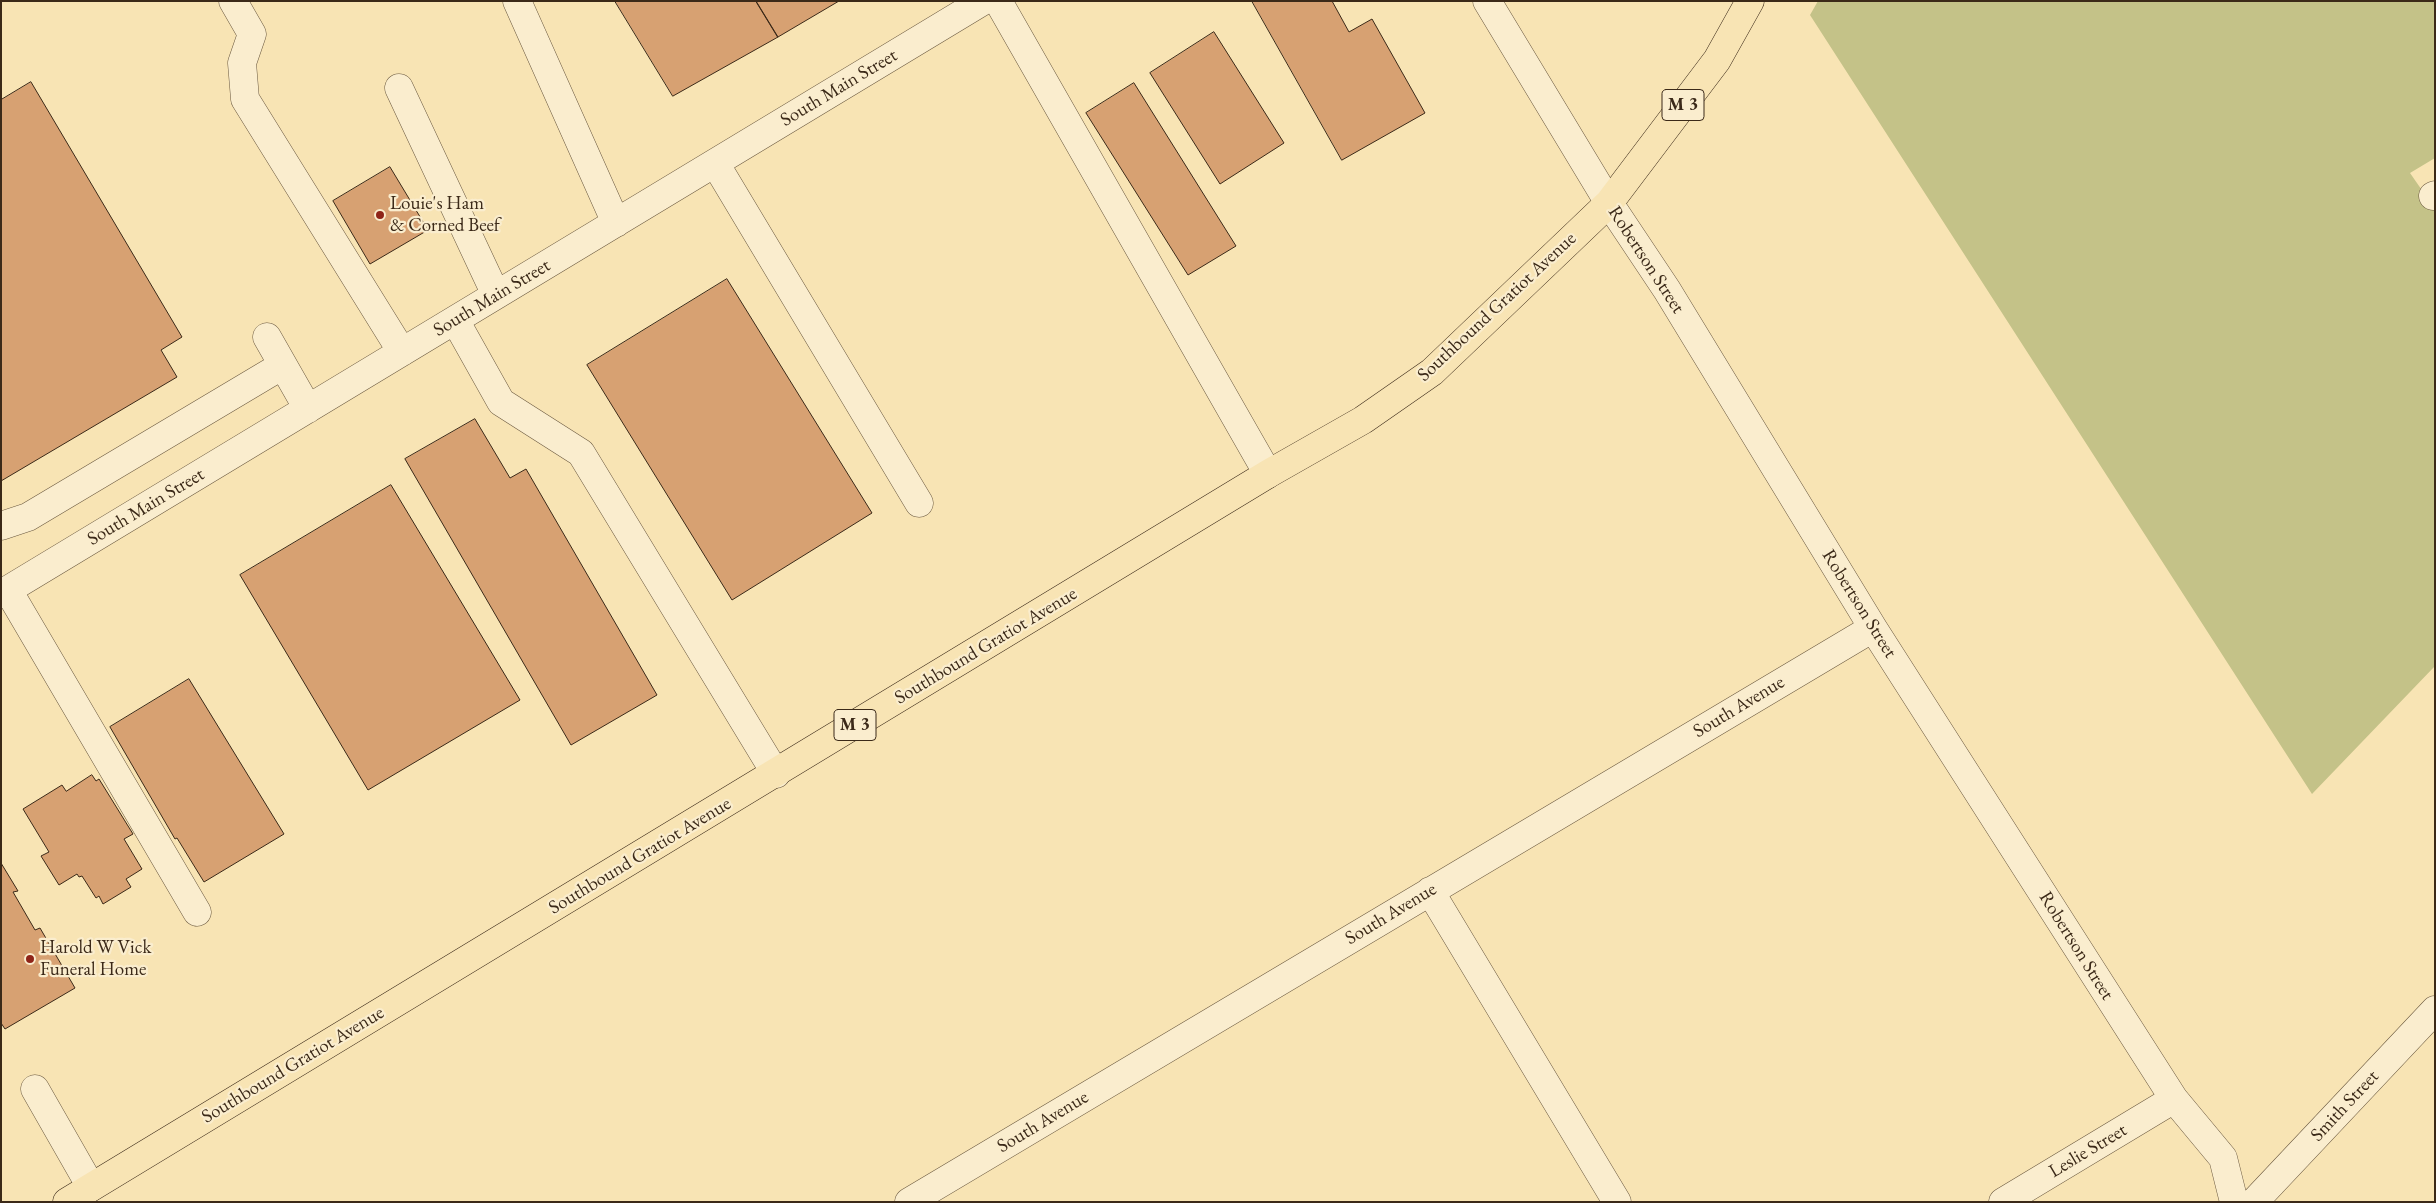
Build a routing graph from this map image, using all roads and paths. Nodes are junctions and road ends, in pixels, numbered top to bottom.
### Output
1 (233, 1) edge
2 (517, 1) edge
3 (984, 1) edge
4 (998, 1) edge
5 (1488, 1) edge
6 (1750, 1) edge
7 (399, 88) dead end
8 (715, 163) junction
9 (1609, 203) junction
10 (616, 223) junction
11 (496, 295) junction
12 (455, 320) junction
13 (267, 337) dead end
14 (402, 352) junction
15 (283, 365) junction
16 (308, 409) junction
17 (1268, 474) junction
18 (919, 503) dead end
19 (1, 526) edge
20 (5, 592) edge
21 (1873, 628) junction
22 (776, 774) junction
23 (1430, 891) junction
24 (197, 912) dead end
25 (2435, 1010) edge
26 (35, 1089) dead end
27 (2174, 1099) junction
28 (91, 1187) junction
29 (67, 1202) edge
30 (909, 1202) edge
31 (1617, 1202) edge
32 (2003, 1202) edge
33 (2234, 1202) edge
34 (2254, 1202) edge

1 - 14 street
2 - 10 street
3 - 8 street, South Main Street
4 - 17 street
5 - 9 street, Robertson Street
6 - 9 main road, Southbound Gratiot Avenue / M 3
7 - 11 street
8 - 10 street, South Main Street
8 - 18 street
9 - 17 main road, Southbound Gratiot Avenue / M 3
9 - 21 street, Robertson Street
10 - 11 street, South Main Street
11 - 12 street, South Main Street
12 - 14 street, South Main Street
12 - 22 street
13 - 15 street
14 - 16 street, South Main Street
15 - 16 street
15 - 19 street
16 - 20 street, South Main Street
17 - 22 main road, Southbound Gratiot Avenue / M 3
20 - 24 street
21 - 23 street, South Avenue
21 - 27 street, Robertson Street
22 - 28 main road, Southbound Gratiot Avenue / M 3
23 - 30 street, South Avenue
23 - 31 street
25 - 34 street, Smith Street
26 - 28 street
27 - 32 street, Leslie Street
27 - 33 street, Robertson Street
28 - 29 main road, Southbound Gratiot Avenue / M 3

